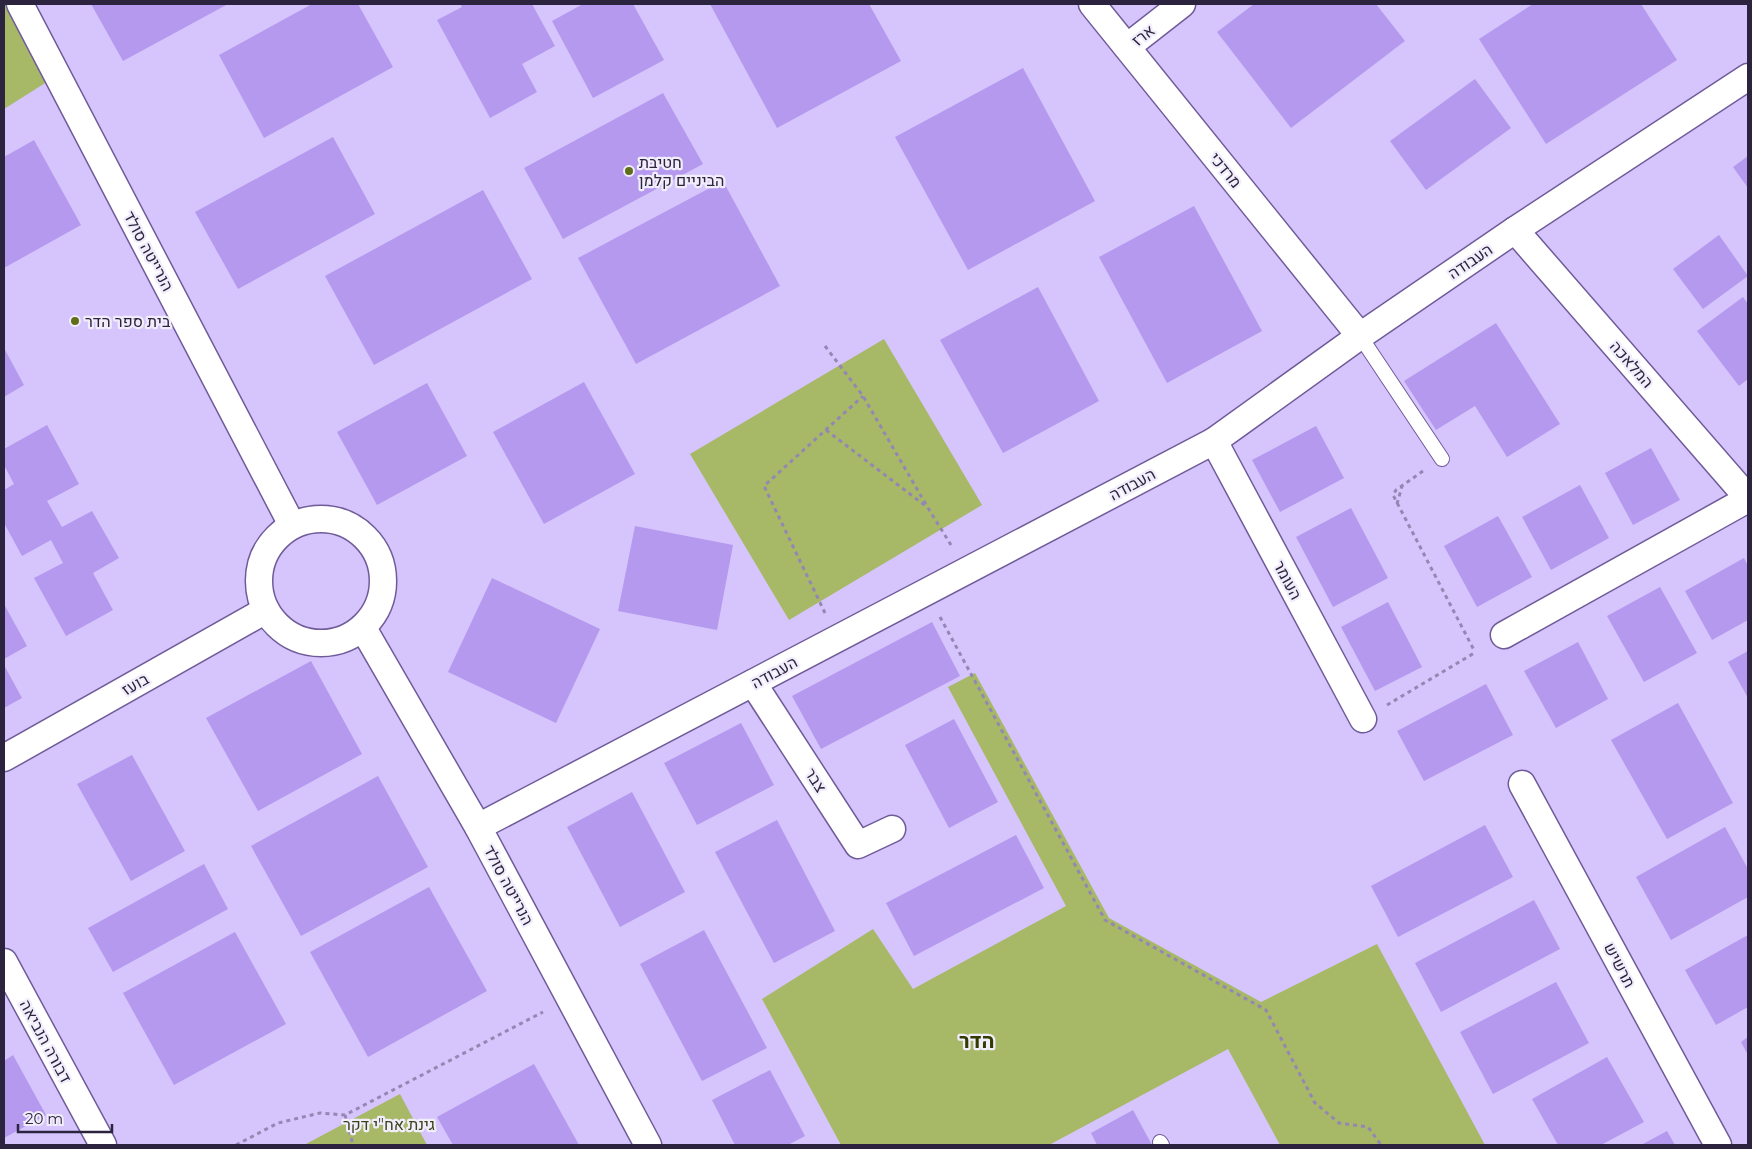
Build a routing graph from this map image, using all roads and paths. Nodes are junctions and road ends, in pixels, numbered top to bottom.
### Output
1 (20, 4) edge
2 (1092, 4) edge
3 (1182, 4) edge
4 (1126, 47) junction
5 (1748, 77) edge
6 (1515, 230) junction
7 (1360, 336) junction
8 (825, 346) dead end
9 (863, 396) junction
10 (826, 430) junction
11 (1214, 441) junction
12 (1442, 458) joint
13 (1402, 485) junction
14 (1748, 498) edge
15 (1397, 505) junction
16 (928, 508) junction
17 (292, 525) junction
18 (968, 571) junction
19 (927, 592) junction
20 (266, 610) junction
21 (363, 628) junction
22 (1504, 635) joint
23 (837, 639) junction
24 (1476, 652) junction
25 (753, 683) junction
26 (1363, 719) joint
27 (4, 758) edge
28 (1522, 784) dead end
29 (478, 827) junction
30 (892, 829) dead end
31 (4, 962) edge
32 (569, 998) junction
33 (345, 1116) junction
34 (103, 1145) edge
35 (236, 1145) edge
36 (353, 1145) edge
37 (648, 1145) edge
38 (1381, 1145) edge
39 (1718, 1145) edge

1 - 17 street, הנרייטה סולד
2 - 4 street, מרדכי
3 - 4 street, ארז
4 - 7 street, מרדכי
5 - 6 street, העבודה
6 - 7 street, העבודה
6 - 14 street, המלאכה
7 - 11 street, העבודה
7 - 12 lane
8 - 9 path
9 - 10 path
9 - 16 path
10 - 16 path
10 - 23 path
11 - 18 street, העבודה
11 - 26 street, העומר
12 - 13 path
13 - 15 path
13 - 15 path
14 - 22 street
15 - 24 path
16 - 18 path
17 - 20 street
17 - 21 street
18 - 19 street, העבודה
19 - 23 street, העבודה
19 - 38 path
20 - 21 street
20 - 27 street, בועז
21 - 29 street, הנרייטה סולד
22 - 24 path
23 - 25 street, העבודה
24 - 26 path
25 - 29 street, העבודה
25 - 30 street, צבר
28 - 39 street, תרשיש
29 - 32 street, הנרייטה סולד
31 - 34 street, דבורה הנביאה
32 - 33 path
32 - 37 street, הנרייטה סולד
33 - 35 path
33 - 36 path

